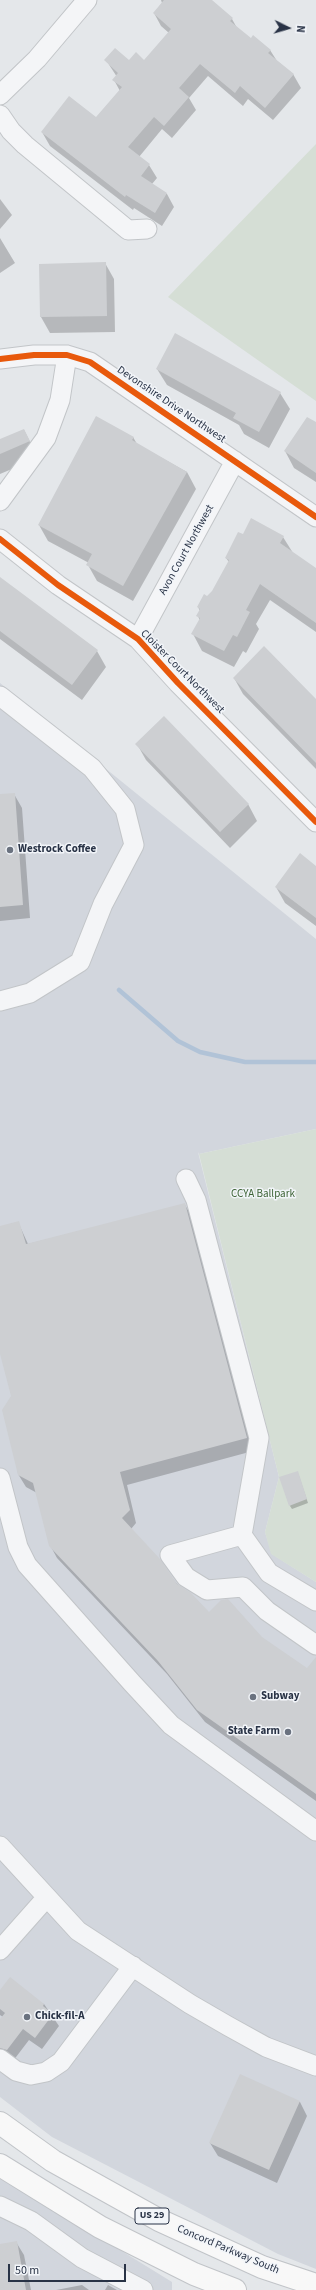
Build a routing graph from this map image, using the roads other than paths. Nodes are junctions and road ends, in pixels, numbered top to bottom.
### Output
1 (87, 0) edge
2 (0, 95) edge
3 (0, 115) edge
4 (147, 229) dead end
5 (67, 355) junction
6 (0, 359) edge
7 (235, 461) junction
8 (0, 501) edge
9 (316, 517) edge
10 (0, 539) edge
11 (138, 639) junction
12 (5, 706) edge
13 (316, 822) edge
14 (0, 1001) edge
15 (186, 1179) dead end
16 (0, 1478) edge
17 (242, 1535) junction
18 (316, 1602) edge
19 (316, 1645) edge
20 (316, 1831) edge
21 (0, 1846) edge
22 (47, 1898) junction
23 (0, 1950) edge
24 (133, 1966) junction
25 (0, 2059) edge
26 (316, 2066) edge
27 (0, 2123) edge
28 (0, 2165) edge
29 (0, 2206) edge
30 (316, 2285) edge
31 (143, 2290) edge
32 (235, 2290) edge

1 - 2 street
3 - 4 street
5 - 6 street, Devonshire Drive Northwest
5 - 7 street, Devonshire Drive Northwest
5 - 8 street
7 - 9 street, Devonshire Drive Northwest
7 - 11 street, Avon Court Northwest
10 - 11 street, Cloister Court Northwest
11 - 13 street, Cloister Court Northwest
12 - 14 street
15 - 17 street
16 - 20 street
17 - 18 street
17 - 19 street
21 - 22 street
22 - 23 street
22 - 24 street
24 - 25 street
24 - 26 street
27 - 30 main road, Concord Parkway South / US 29
28 - 32 main road
29 - 31 street

